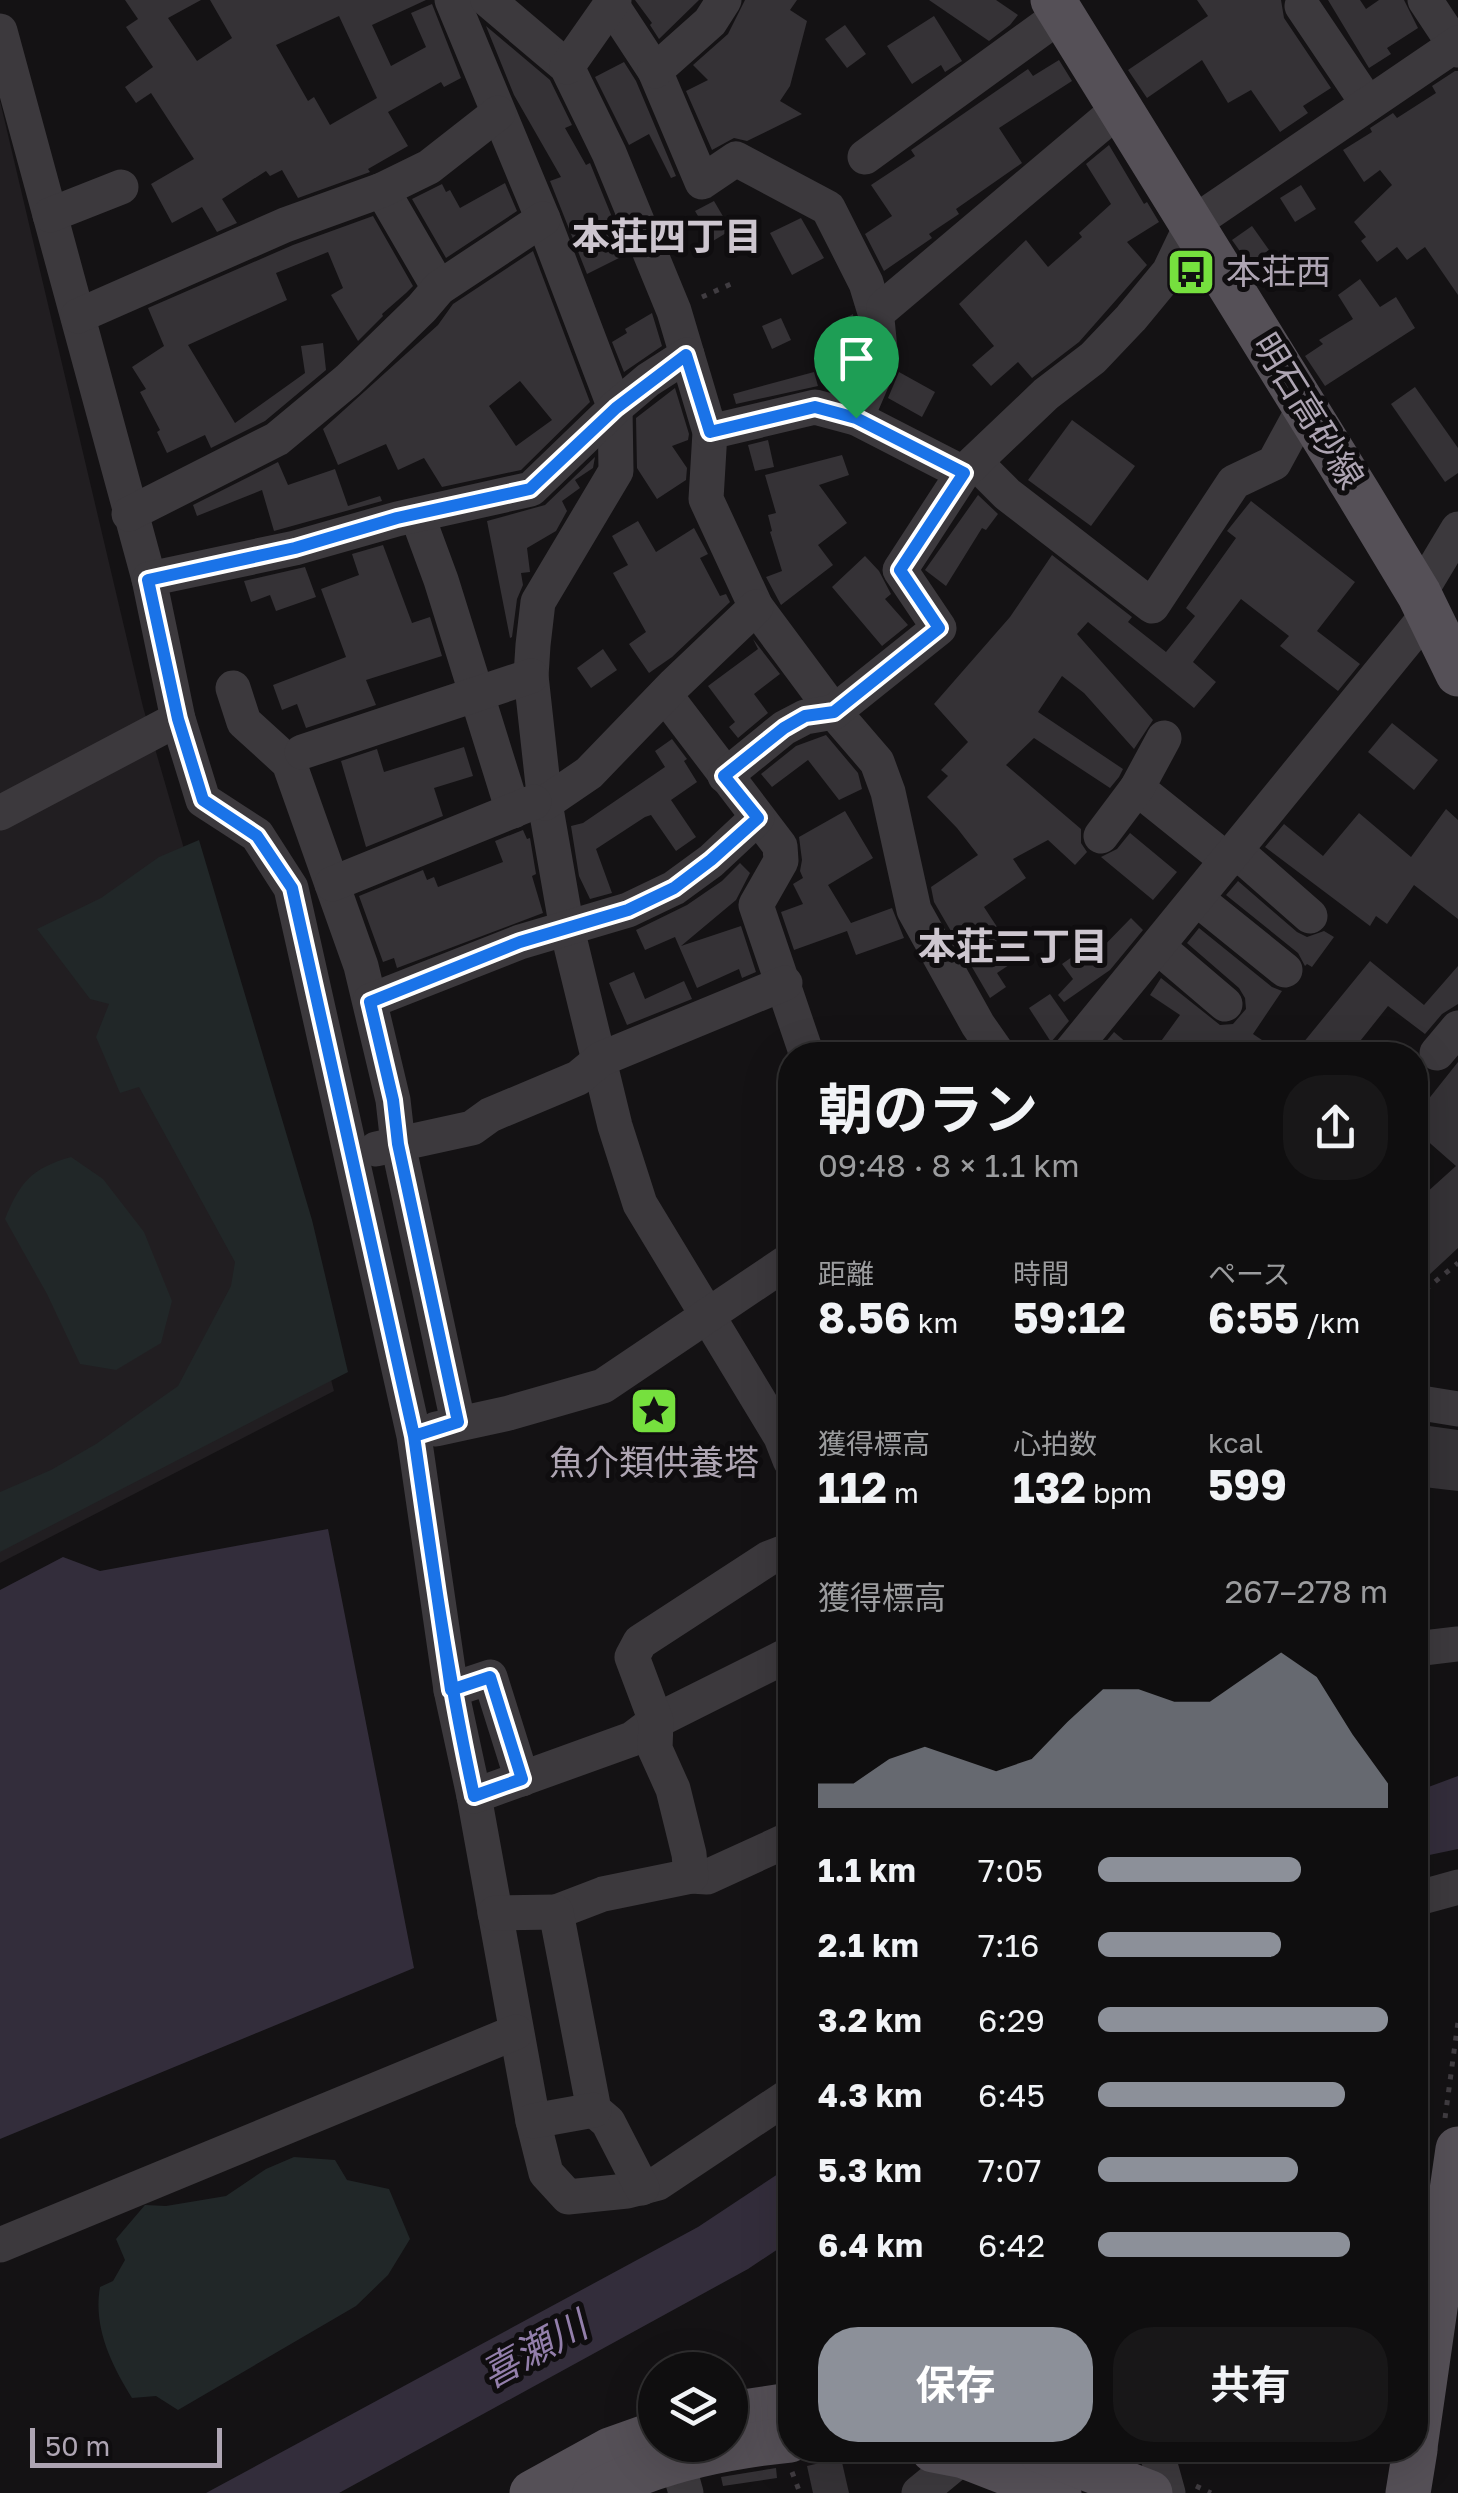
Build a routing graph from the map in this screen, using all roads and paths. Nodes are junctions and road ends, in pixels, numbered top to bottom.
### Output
1 (452, 0) edge
2 (488, 0) edge
3 (724, 0) edge
4 (1425, 0) edge
5 (612, 2) edge
6 (1302, 6) dead end
7 (1057, 7) edge
8 (0, 31) edge
9 (1457, 46) edge
10 (567, 67) junction
11 (654, 71) junction
12 (1368, 104) junction
13 (1120, 108) junction
14 (498, 113) junction
15 (865, 158) dead end
16 (121, 187) dead end
17 (382, 190) junction
18 (50, 215) junction
19 (542, 219) junction
20 (1192, 224) junction
21 (439, 288) junction
22 (884, 307) dead end
23 (78, 316) junction
24 (686, 355) junction
25 (1305, 406) junction
26 (616, 408) junction
27 (856, 418) junction
28 (710, 432) junction
29 (969, 468) junction
30 (129, 514) junction
31 (417, 515) junction
32 (1458, 529) edge
33 (148, 580) junction
34 (1423, 604) junction
35 (756, 606) junction
36 (1458, 674) edge
37 (531, 676) junction
38 (233, 688) dead end
39 (478, 694) junction
40 (665, 695) junction
41 (834, 712) junction
42 (178, 719) junction
43 (1164, 738) dead end
44 (302, 752) dead end
45 (724, 776) junction
46 (1137, 788) junction
47 (534, 804) junction
48 (0, 813) edge
49 (758, 818) junction
50 (1101, 836) dead end
51 (1232, 856) junction
52 (332, 884) junction
53 (1196, 899) junction
54 (1310, 916) dead end
55 (566, 928) junction
56 (1158, 947) junction
57 (1285, 970) dead end
58 (784, 983) junction
59 (370, 1002) junction
60 (1225, 1004) dead end
61 (803, 1042) edge
62 (990, 1042) edge
63 (1079, 1042) edge
64 (601, 1059) junction
65 (398, 1144) junction
66 (351, 1156) junction
67 (1458, 1263) edge
68 (778, 1268) edge
69 (1428, 1287) edge
70 (708, 1316) junction
71 (1428, 1404) edge
72 (1458, 1409) edge
73 (458, 1422) junction
74 (778, 1429) edge
75 (414, 1436) junction
76 (778, 1555) edge
77 (1458, 1644) edge
78 (1428, 1647) edge
79 (778, 1660) edge
80 (451, 1690) junction
81 (656, 1722) junction
82 (522, 1779) junction
83 (474, 1796) junction
84 (778, 1845) edge
85 (691, 1876) junction
86 (1458, 1887) edge
87 (1428, 1895) edge
88 (556, 1912) junction
89 (494, 1913) junction
90 (516, 2032) junction
91 (778, 2102) edge
92 (594, 2110) junction
93 (533, 2121) junction
94 (1458, 2149) edge
95 (642, 2188) junction
96 (0, 2245) edge
97 (1449, 2278) edge
98 (1428, 2383) edge
99 (778, 2394) edge
100 (748, 2406) edge
101 (748, 2454) edge
102 (778, 2454) edge
103 (673, 2462) edge
104 (792, 2462) edge
105 (941, 2462) edge
106 (973, 2462) edge
107 (1070, 2462) edge
108 (1159, 2462) edge
109 (1413, 2462) edge
110 (615, 2478) edge
111 (532, 2493) edge
112 (800, 2493) edge
113 (919, 2493) edge
114 (1059, 2493) edge
115 (1150, 2493) edge
116 (1168, 2493) edge
117 (1408, 2493) edge

1 - 14 street
2 - 10 street
3 - 11 street
4 - 9 street
5 - 10 street
5 - 11 street
6 - 12 street
7 - 13 main road, 明石高砂線
7 - 15 street
8 - 18 street
9 - 12 street
10 - 24 street
11 - 27 street
12 - 20 street
13 - 20 main road, 明石高砂線
13 - 22 street
14 - 17 street
14 - 19 street
16 - 18 street
17 - 21 street
17 - 23 street
18 - 23 street
19 - 21 street
19 - 26 street
20 - 25 main road, 明石高砂線
20 - 29 street
21 - 30 street
23 - 30 street
24 - 26 street
24 - 28 street
25 - 29 street
25 - 34 main road, 明石高砂線
26 - 31 street
26 - 37 street
27 - 28 street
27 - 29 street
28 - 35 street
29 - 41 street
30 - 33 street
31 - 33 street
31 - 39 street
32 - 34 street
33 - 42 street
34 - 36 main road, 明石高砂線
34 - 51 street
35 - 40 street
35 - 41 street
37 - 39 street
37 - 47 street
38 - 52 street
39 - 44 street
39 - 47 street
40 - 45 street
40 - 47 street
41 - 45 street
41 - 62 street
42 - 48 street
42 - 66 street
43 - 46 street
45 - 49 street
46 - 50 street
46 - 51 street
47 - 52 street
47 - 55 street
49 - 55 street
49 - 58 street
51 - 53 street
51 - 54 street
52 - 59 street
53 - 56 street
53 - 57 street
55 - 59 street
55 - 64 street
56 - 60 street
56 - 63 street
58 - 61 street
58 - 64 street
59 - 65 street
64 - 65 street
64 - 70 street
65 - 66 street
65 - 73 street
66 - 75 street
67 - 69 path
68 - 70 street
70 - 73 street
70 - 74 street
71 - 72 street
73 - 75 street
75 - 80 street
76 - 81 street
77 - 78 street
79 - 81 street
80 - 82 street
80 - 83 street
81 - 82 street
81 - 85 street
82 - 83 street
83 - 89 street
84 - 85 street
85 - 88 street
86 - 87 street
88 - 89 street
88 - 92 street
89 - 90 street
90 - 93 street
90 - 96 street
91 - 95 street
92 - 93 street
92 - 95 street
93 - 95 street
94 - 97 main road
97 - 98 main road
99 - 100 main road
101 - 102 main road
103 - 110 main road
104 - 112 path
105 - 113 street
106 - 114 main road
107 - 115 main road
108 - 116 street
109 - 117 main road
110 - 111 main road

